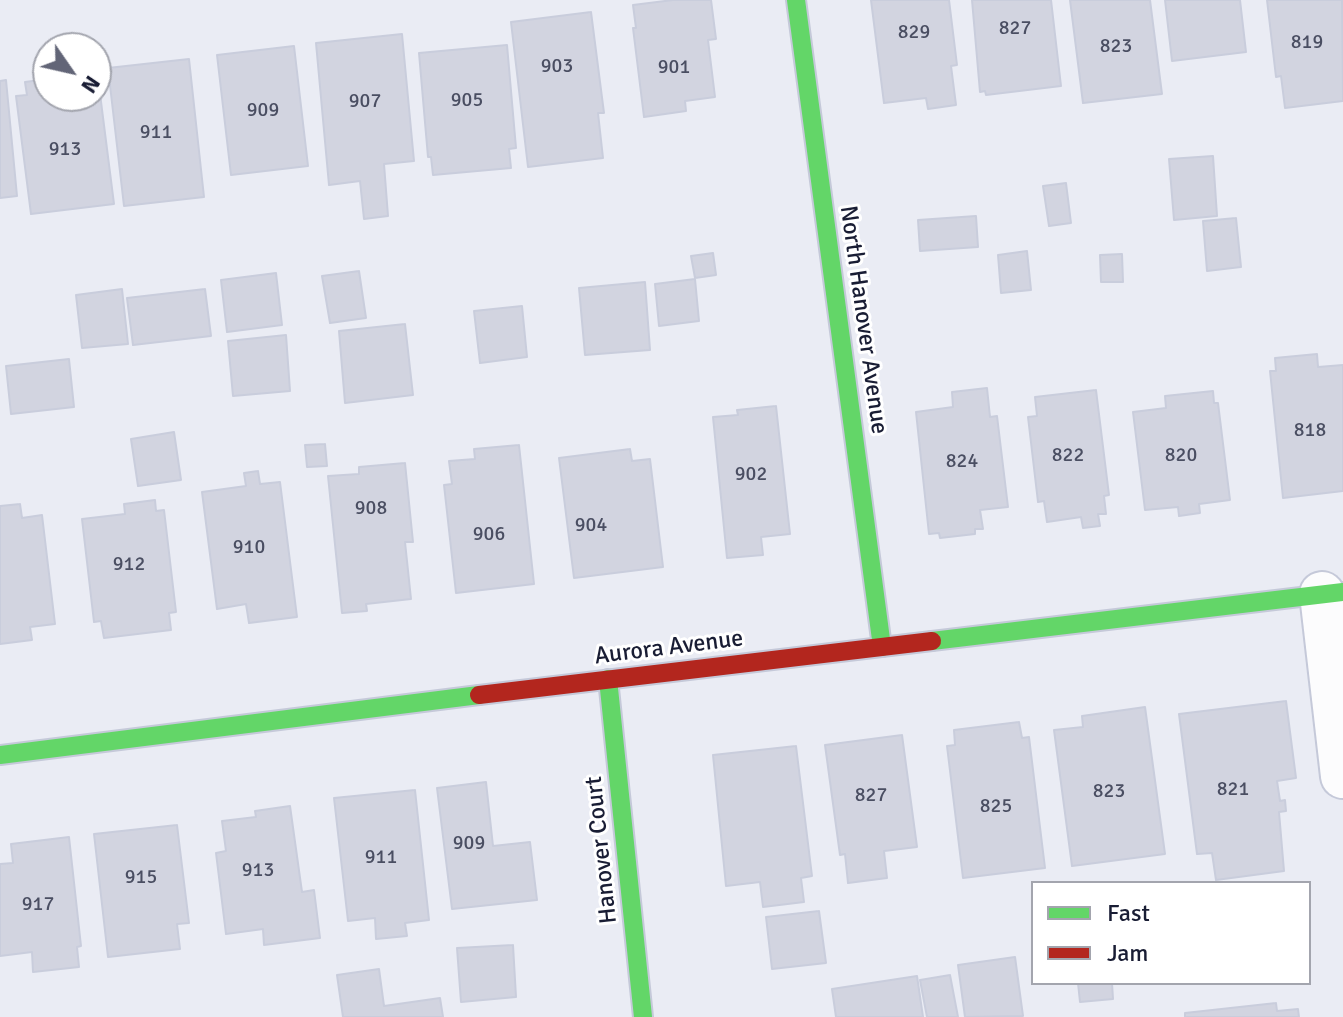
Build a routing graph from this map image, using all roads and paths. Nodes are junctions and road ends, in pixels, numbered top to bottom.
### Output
1 (796, 0) edge
2 (1332, 593) edge
3 (882, 647) junction
4 (608, 679) junction
5 (0, 755) edge
6 (1343, 776) edge
7 (643, 1017) edge

1 - 3 street, North Hanover Avenue
2 - 3 street, Aurora Avenue
2 - 6 street
3 - 4 street, Aurora Avenue
4 - 5 street, Aurora Avenue
4 - 7 street, Hanover Court

